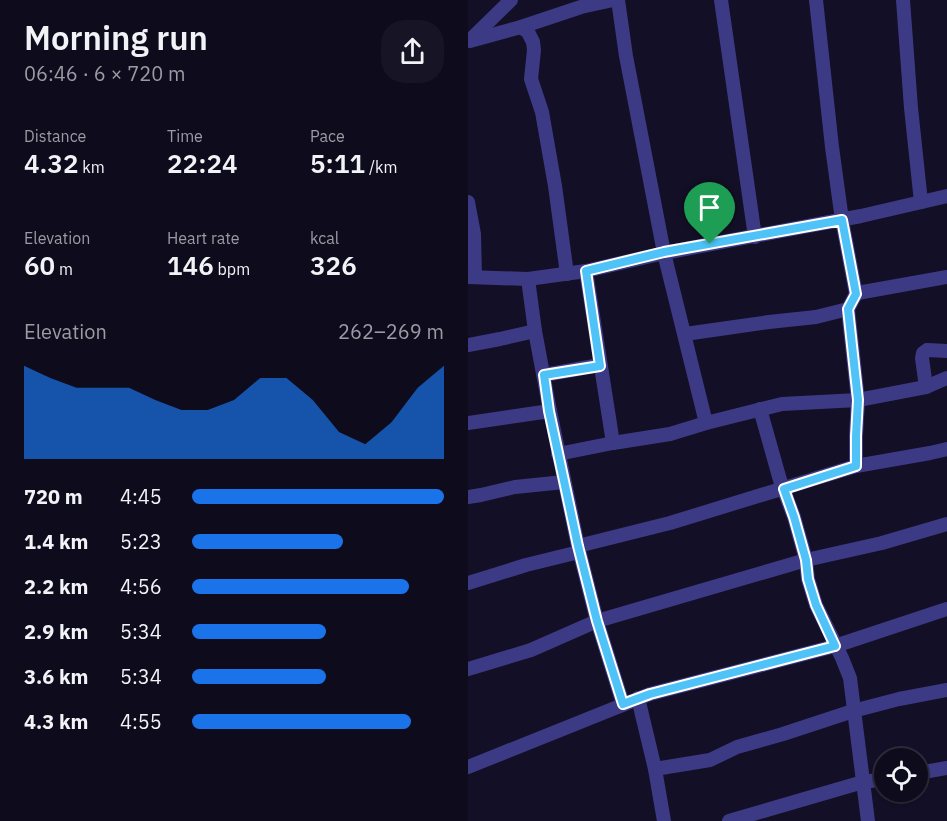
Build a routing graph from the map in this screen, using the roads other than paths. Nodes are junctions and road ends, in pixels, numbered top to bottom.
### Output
1 (511, 0) edge
2 (613, 0) edge
3 (618, 0) edge
4 (721, 0) edge
5 (816, 0) edge
6 (903, 0) edge
7 (521, 27) junction
8 (469, 41) edge
9 (947, 196) edge
10 (468, 202) edge
11 (921, 202) junction
12 (842, 220) junction
13 (755, 237) junction
14 (664, 252) junction
15 (586, 271) junction
16 (567, 274) junction
17 (471, 277) edge
18 (947, 277) edge
19 (528, 279) junction
20 (856, 294) junction
21 (848, 309) junction
22 (535, 331) junction
23 (685, 334) junction
24 (468, 345) edge
25 (947, 351) edge
26 (600, 366) junction
27 (544, 375) junction
28 (947, 378) edge
29 (926, 387) junction
30 (858, 400) junction
31 (760, 409) junction
32 (549, 411) junction
33 (468, 423) edge
34 (706, 423) junction
35 (613, 443) junction
36 (947, 449) edge
37 (558, 454) junction
38 (856, 466) junction
39 (564, 482) junction
40 (784, 489) junction
41 (468, 497) edge
42 (947, 524) edge
43 (579, 549) junction
44 (806, 560) junction
45 (468, 583) edge
46 (947, 609) edge
47 (597, 621) junction
48 (835, 646) junction
49 (468, 669) edge
50 (947, 690) edge
51 (638, 698) junction
52 (623, 704) junction
53 (853, 711) junction
54 (468, 767) edge
55 (947, 768) edge
56 (655, 769) junction
57 (928, 771) edge
58 (874, 780) edge
59 (863, 782) junction
60 (664, 821) edge
61 (729, 821) edge
62 (868, 821) edge

1 - 8 street
2 - 7 street
3 - 14 street
4 - 13 street
5 - 12 street
6 - 11 street
7 - 8 street
7 - 16 street
9 - 11 street
10 - 17 street
11 - 12 street
12 - 13 street
12 - 20 street
13 - 14 street
14 - 15 street
14 - 23 street
15 - 16 street
15 - 26 street
16 - 19 street
17 - 19 street
18 - 20 street
19 - 22 street
20 - 21 street
21 - 23 street
21 - 30 street
22 - 24 street
22 - 27 street
23 - 34 street
25 - 29 street
26 - 27 street
26 - 35 street
27 - 32 street
28 - 29 street
29 - 30 street
30 - 31 street
30 - 38 street
31 - 34 street
31 - 40 street
32 - 33 street
32 - 37 street
34 - 35 street
35 - 37 street
36 - 38 street
37 - 39 street
38 - 40 street
39 - 41 street
39 - 43 street
40 - 43 street
40 - 44 street
42 - 44 street
43 - 45 street
43 - 47 street
44 - 47 street
44 - 48 street
46 - 48 street
47 - 49 street
47 - 52 street
48 - 51 street
48 - 53 street
50 - 53 street
51 - 52 street
51 - 56 street
52 - 54 street
53 - 56 street
53 - 59 street
55 - 57 street
56 - 60 street
58 - 59 street
59 - 61 street
59 - 62 street

